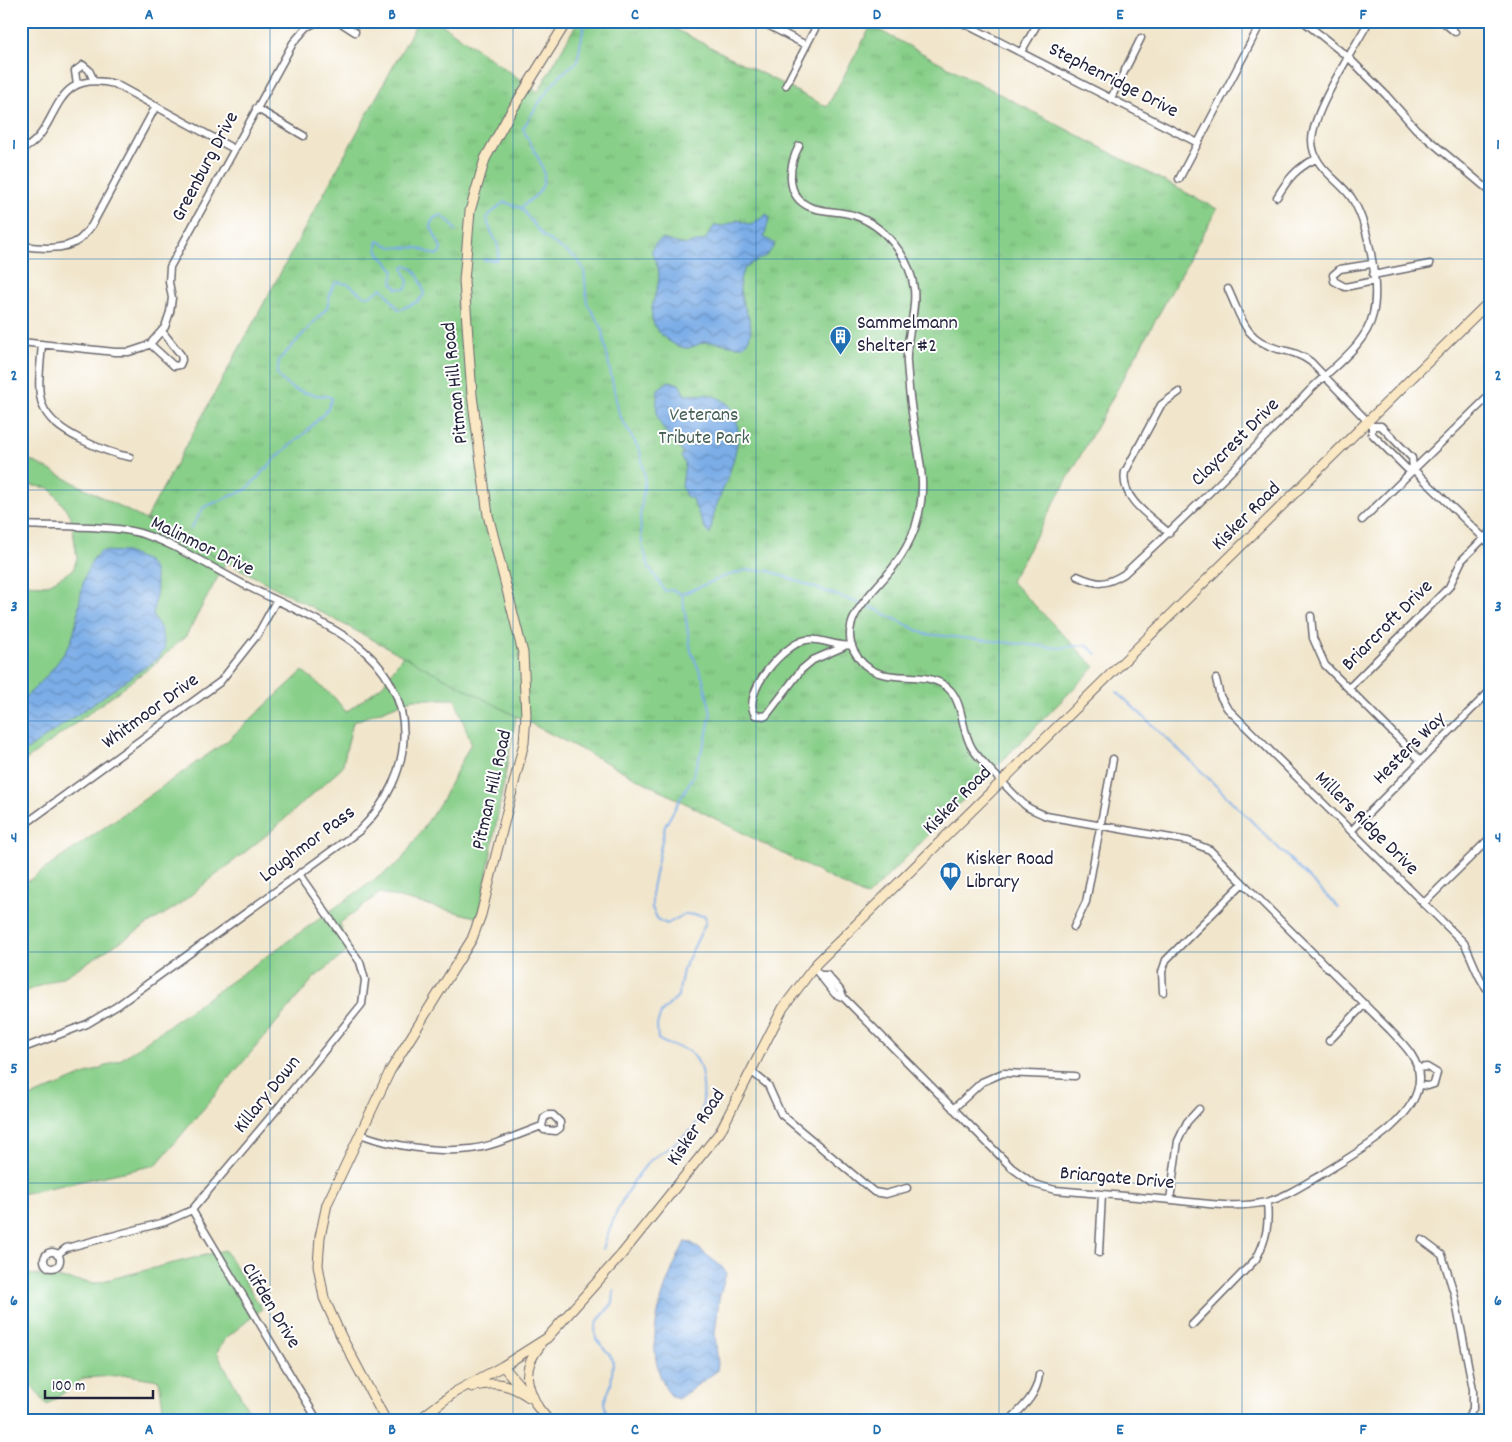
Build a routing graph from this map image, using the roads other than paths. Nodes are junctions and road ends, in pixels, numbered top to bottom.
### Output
1 (319, 21) edge
2 (338, 21) edge
3 (567, 21) edge
4 (760, 21) edge
5 (819, 21) edge
6 (960, 21) edge
7 (1039, 21) edge
8 (1262, 21) edge
9 (1303, 21) edge
10 (1369, 21) edge
11 (1442, 21) edge
12 (306, 24) edge
13 (355, 32) dead end
14 (1455, 32) dead end
15 (1142, 38) dead end
16 (806, 45) junction
17 (1021, 52) junction
18 (1349, 58) junction
19 (94, 81) junction
20 (77, 85) junction
21 (786, 85) dead end
22 (1111, 98) junction
23 (156, 106) junction
24 (256, 108) junction
25 (304, 136) dead end
26 (1198, 143) junction
27 (799, 146) dead end
28 (234, 149) junction
29 (21, 150) edge
30 (1316, 159) junction
31 (1179, 179) dead end
32 (1491, 192) edge
33 (1277, 197) dead end
34 (21, 246) edge
35 (1371, 264) junction
36 (1430, 264) dead end
37 (1373, 278) junction
38 (1228, 289) dead end
39 (1491, 300) edge
40 (162, 331) junction
41 (21, 342) edge
42 (42, 344) junction
43 (150, 344) junction
44 (1324, 376) junction
45 (1179, 392) dead end
46 (1491, 394) edge
47 (1370, 424) junction
48 (130, 457) dead end
49 (1413, 469) junction
50 (1362, 520) dead end
51 (21, 525) edge
52 (1491, 531) edge
53 (1169, 532) junction
54 (1484, 538) junction
55 (1491, 546) edge
56 (1077, 576) dead end
57 (276, 601) junction
58 (1311, 616) dead end
59 (852, 645) junction
60 (843, 647) junction
61 (1216, 680) dead end
62 (1348, 688) junction
63 (1491, 690) edge
64 (1113, 759) dead end
65 (1421, 761) junction
66 (1003, 781) junction
67 (1099, 825) junction
68 (21, 827) edge
69 (1351, 831) junction
70 (1491, 837) edge
71 (299, 874) junction
72 (1243, 883) junction
73 (1423, 904) junction
74 (1074, 928) dead end
75 (817, 971) junction
76 (1162, 992) dead end
77 (1491, 993) edge
78 (1365, 1004) junction
79 (1330, 1041) dead end
80 (21, 1049) edge
81 (1417, 1068) junction
82 (752, 1072) junction
83 (1075, 1076) dead end
84 (1419, 1085) junction
85 (953, 1109) junction
86 (1199, 1109) dead end
87 (542, 1126) dead end
88 (360, 1134) junction
89 (907, 1188) dead end
90 (1102, 1194) junction
91 (1170, 1200) junction
92 (1267, 1202) junction
93 (192, 1210) junction
94 (1422, 1240) dead end
95 (1099, 1253) dead end
96 (57, 1254) dead end
97 (1192, 1325) dead end
98 (547, 1338) junction
99 (504, 1366) junction
100 (1039, 1375) dead end
101 (455, 1392) junction
102 (529, 1397) junction
103 (539, 1409) junction
104 (318, 1421) edge
105 (386, 1421) edge
106 (417, 1421) edge
107 (549, 1421) edge
108 (1009, 1421) edge
109 (1466, 1421) edge

1 - 12 street, Greenburg Drive
2 - 13 street
3 - 88 main road, Pitman Hill Road
4 - 16 street
5 - 16 street
6 - 17 street, Stephenridge Drive
7 - 17 street
8 - 26 street
9 - 18 street
10 - 18 street
11 - 14 street
12 - 24 street, Greenburg Drive
15 - 22 street
16 - 21 street
17 - 22 street, Stephenridge Drive
18 - 30 street
18 - 32 street
19 - 20 street
19 - 20 street
19 - 23 street
20 - 29 street
22 - 26 street, Stephenridge Drive
23 - 28 street
23 - 34 street
24 - 25 street
24 - 28 street, Greenburg Drive
26 - 31 street
27 - 59 street
28 - 40 street, Greenburg Drive
30 - 33 street
30 - 35 street, Claycrest Drive
35 - 37 street, Claycrest Drive
35 - 37 street
36 - 37 street
37 - 44 street, Claycrest Drive
38 - 44 street
39 - 47 main road, Kisker Road
40 - 43 street, Greenburg Drive
40 - 43 street
41 - 42 street, Greenburg Drive
42 - 43 street, Greenburg Drive
42 - 48 street
44 - 47 street
44 - 53 street, Claycrest Drive
45 - 53 street
46 - 49 street
47 - 49 street
47 - 49 street
47 - 66 main road, Kisker Road
49 - 50 street
49 - 54 street
51 - 57 street, Malinmor Drive
52 - 54 street, Briarcroft Drive
53 - 56 street, Claycrest Drive
54 - 55 street
54 - 62 street, Briarcroft Drive
57 - 68 street, Whitmoor Drive
57 - 71 street, Loughmor Pass
58 - 62 street
59 - 60 street
59 - 66 street
60 - 60 street
61 - 69 street, Millers Ridge Drive
62 - 65 street
63 - 65 street, Hesters Way
64 - 67 street
65 - 69 street, Hesters Way
66 - 67 street
66 - 75 main road, Kisker Road
67 - 72 street
67 - 74 street
69 - 73 street, Millers Ridge Drive
70 - 73 street
71 - 80 street, Loughmor Pass
71 - 93 street, Killary Down
72 - 76 street
72 - 78 street
73 - 77 street, Millers Ridge Drive
75 - 82 main road, Kisker Road
75 - 85 street, Briargate Drive
78 - 79 street
78 - 81 street
81 - 84 street
81 - 84 street
82 - 89 street
82 - 98 main road, Kisker Road
83 - 85 street
84 - 92 street, Briargate Drive
85 - 90 street, Briargate Drive
86 - 91 street
87 - 88 street
88 - 105 main road, Pitman Hill Road
90 - 91 street, Briargate Drive
90 - 95 street
91 - 92 street, Briargate Drive
92 - 97 street
93 - 96 street, Killary Down
93 - 104 street, Clifden Drive
94 - 109 street
98 - 99 main road, Kisker Road
98 - 103 main road
99 - 101 main road, Kisker Road
99 - 102 main road
100 - 108 street
101 - 102 main road
101 - 106 main road
102 - 103 main road
103 - 107 main road

